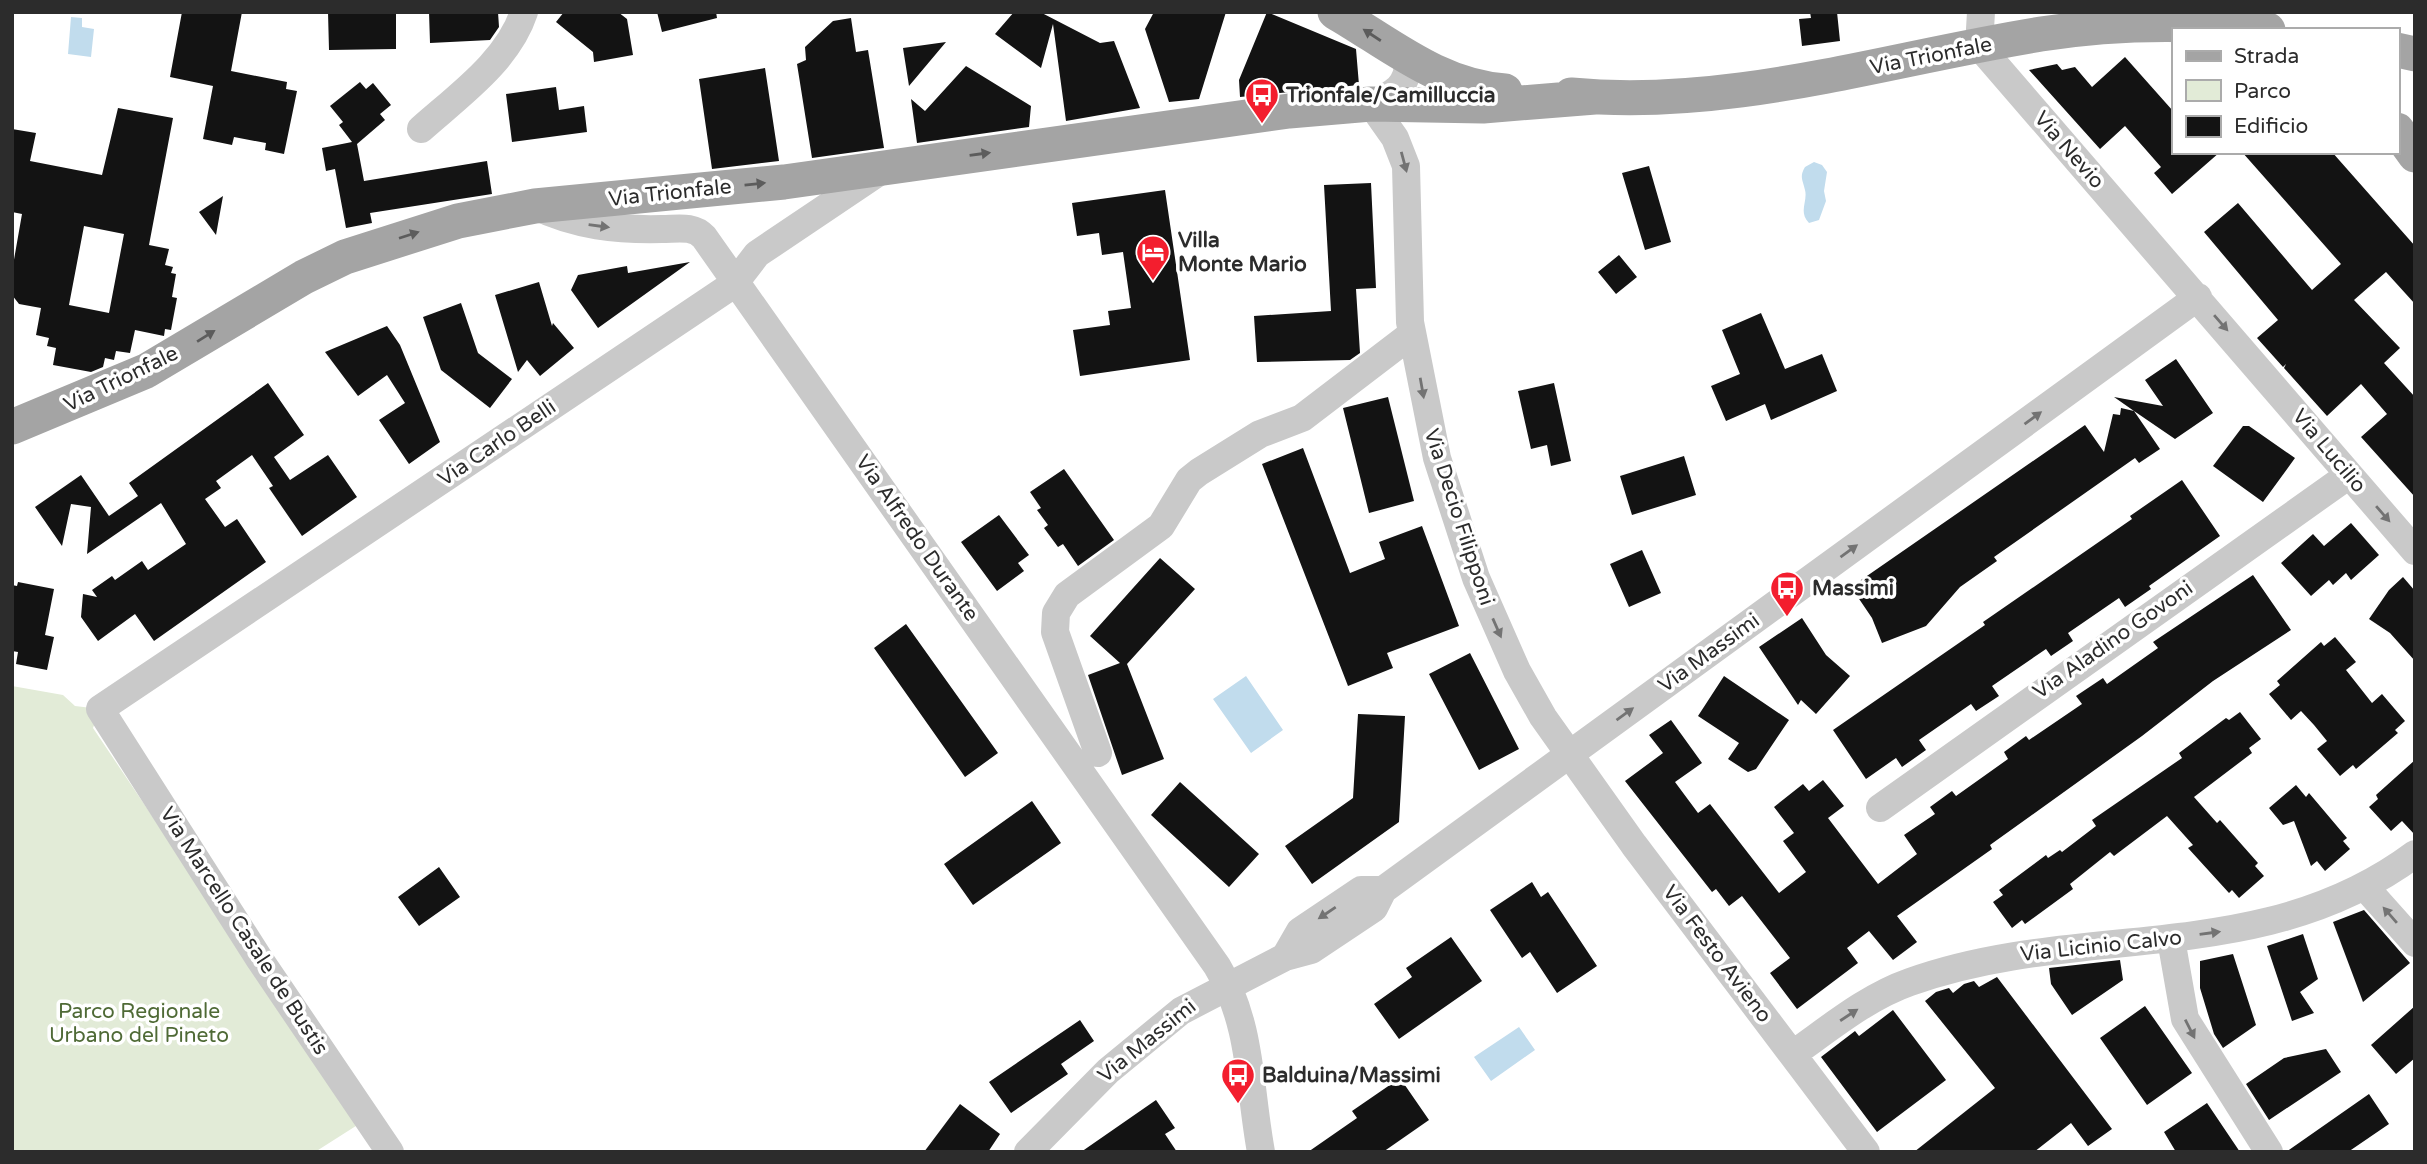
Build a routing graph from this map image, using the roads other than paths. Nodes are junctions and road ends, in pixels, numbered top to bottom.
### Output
1 (524, 12) edge
2 (1335, 12) edge
3 (2221, 27) edge
4 (1980, 29) edge
5 (1408, 59) junction
6 (1595, 97) junction
7 (1371, 104) junction
8 (421, 129) dead end
9 (2399, 133) edge
10 (2399, 146) edge
11 (2415, 157) edge
12 (886, 168) junction
13 (535, 206) junction
14 (734, 284) junction
15 (2198, 297) junction
16 (1412, 334) junction
17 (12, 427) edge
18 (2348, 475) junction
19 (2415, 551) edge
20 (100, 709) joint
21 (1098, 753) dead end
22 (1570, 754) junction
23 (1880, 808) dead end
24 (2415, 854) edge
25 (2365, 887) junction
26 (2171, 939) junction
27 (2415, 943) edge
28 (1228, 984) junction
29 (1793, 1054) junction
30 (390, 1152) edge
31 (1028, 1152) edge
32 (1261, 1152) edge
33 (1866, 1152) edge
34 (2269, 1152) edge

1 - 8 street
5 -> 2 main road
3 - 4 main road, Via Trionfale
4 - 6 main road, Via Trionfale
4 - 15 street, Via Nevio
5 - 6 main road, Via Trionfale
5 - 7 street, Via Trionfale
6 - 7 main road, Via Trionfale
12 -> 7 main road, Via Trionfale
7 -> 16 street, Via Decio Filipponi
9 - 11 main road
10 - 11 main road
13 -> 12 main road, Via Trionfale
12 - 14 street, Via Carlo Belli
13 -> 14 street, Via Alfredo Durante
17 -> 13 main road, Via Trionfale
14 - 20 street, Via Carlo Belli
14 - 28 street, Via Alfredo Durante
15 -> 18 street, Via Lucilio
22 -> 15 street, Via Massimi
16 - 21 street
16 -> 22 street, Via Decio Filipponi
18 -> 19 street, Via Lucilio
18 - 23 street, Via Aladino Govoni
20 - 30 street, Via Marcello Casale de Bustis
22 - 28 street, Via Massimi
22 - 29 street, Via Festo Avieno
24 - 25 street, Via Licinio Calvo
26 -> 25 street, Via Licinio Calvo
27 -> 25 street
29 -> 26 street, Via Licinio Calvo
26 -> 34 street
28 - 31 street, Via Massimi
28 - 32 street, Via Alfredo Durante
29 - 33 street, Via Festo Avieno

